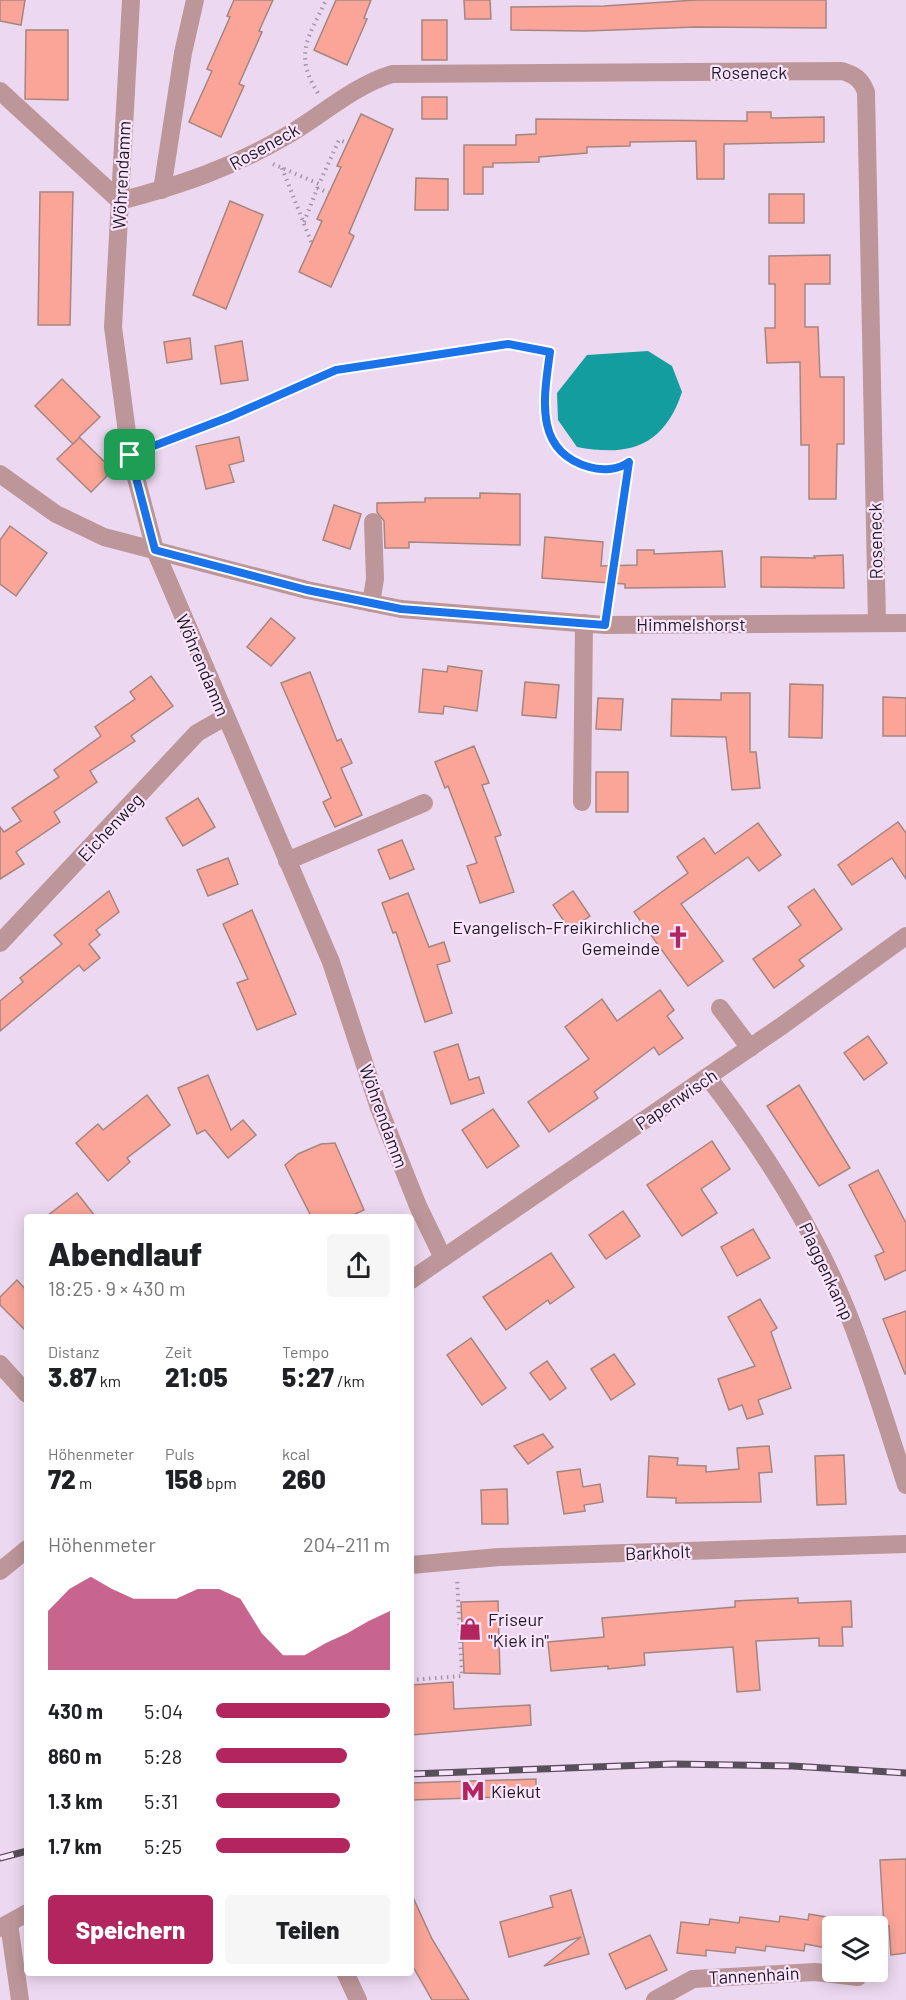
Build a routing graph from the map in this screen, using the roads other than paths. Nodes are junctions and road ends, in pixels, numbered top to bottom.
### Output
1 (131, 0) edge
2 (195, 0) edge
3 (0, 91) edge
4 (162, 190) junction
5 (120, 201) junction
6 (2, 481) edge
7 (373, 522) dead end
8 (155, 550) junction
9 (372, 603) junction
10 (584, 623) junction
11 (878, 623) junction
12 (906, 623) edge
13 (225, 717) junction
14 (582, 802) dead end
15 (424, 803) dead end
16 (287, 861) junction
17 (906, 936) edge
18 (0, 943) edge
19 (720, 1008) dead end
20 (750, 1048) junction
21 (708, 1077) junction
22 (443, 1258) junction
23 (414, 1278) edge
24 (0, 1364) edge
25 (24, 1391) edge
26 (906, 1485) edge
27 (906, 1544) edge
28 (24, 1551) edge
29 (414, 1565) edge
30 (0, 1571) edge
31 (24, 1915) edge
32 (4, 1926) edge
33 (822, 1973) edge
34 (347, 1976) edge
35 (20, 2000) edge
36 (358, 2000) edge
37 (655, 2000) edge

1 - 5 street, Wöhrendamm
2 - 4 street
3 - 5 street
4 - 5 street, Roseneck
4 - 11 street, Roseneck
5 - 8 street, Wöhrendamm
6 - 8 street, Himmelshorst
7 - 9 street
8 - 9 street, Himmelshorst
8 - 13 street, Wöhrendamm
9 - 10 street, Himmelshorst
10 - 11 street, Himmelshorst
10 - 14 street
11 - 12 street, Himmelshorst
13 - 16 street, Wöhrendamm
13 - 18 street, Eichenweg
15 - 16 street
16 - 22 street, Wöhrendamm
17 - 20 street, Papenwisch
19 - 20 street
20 - 21 street, Papenwisch
21 - 22 street, Papenwisch
21 - 26 street, Plaggenkamp
22 - 23 street
24 - 25 street
27 - 29 street, Barkholt
28 - 30 street
31 - 32 street
32 - 35 street
33 - 37 street, Tannenhain
34 - 36 street

